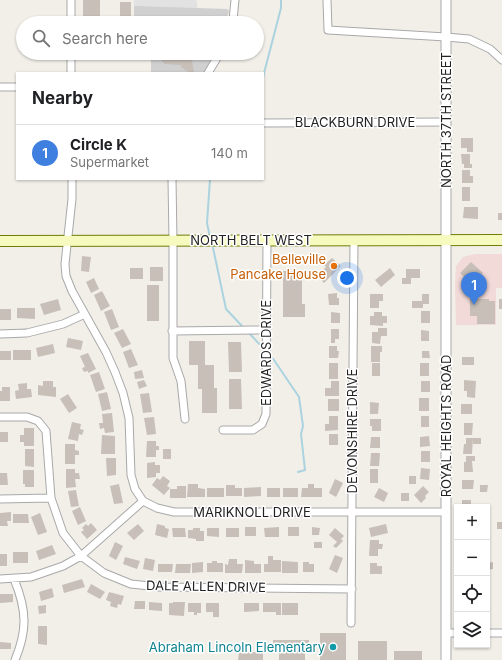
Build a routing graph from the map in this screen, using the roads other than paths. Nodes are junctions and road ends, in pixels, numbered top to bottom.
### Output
1 (71, 0) edge
2 (235, 0) edge
3 (327, 0) edge
4 (446, 0) edge
5 (71, 16) edge
6 (233, 16) edge
7 (446, 37) junction
8 (71, 60) edge
9 (216, 60) edge
10 (502, 60) edge
11 (72, 72) edge
12 (209, 72) edge
13 (16, 86) edge
14 (0, 87) edge
15 (264, 122) edge
16 (446, 122) junction
17 (72, 180) edge
18 (172, 180) edge
19 (0, 240) edge
20 (173, 240) junction
21 (267, 240) junction
22 (354, 240) junction
23 (446, 240) junction
24 (502, 240) edge
25 (68, 241) junction
26 (85, 314) junction
27 (172, 331) junction
28 (266, 331) junction
29 (0, 334) edge
30 (0, 417) edge
31 (185, 419) dead end
32 (223, 430) dead end
33 (51, 498) junction
34 (0, 499) edge
35 (143, 501) junction
36 (352, 512) junction
37 (446, 512) junction
38 (81, 556) junction
39 (0, 579) edge
40 (14, 579) junction
41 (352, 589) junction
42 (351, 623) dead end
43 (446, 633) junction
44 (454, 633) edge
45 (490, 633) edge
46 (502, 633) edge
47 (15, 660) edge
48 (446, 660) edge

1 - 5 street
2 - 6 street
3 - 7 street
4 - 7 street, NORTH 37TH STREET
7 - 10 street
7 - 16 street, NORTH 37TH STREET
8 - 11 street
9 - 12 street
13 - 14 street
15 - 16 street, BLACKBURN DRIVE
16 - 23 street, NORTH 37TH STREET
17 - 25 street
18 - 20 street
19 - 25 main road, NORTH BELT WEST
20 - 21 main road, NORTH BELT WEST
20 - 25 main road, NORTH BELT WEST
20 - 27 street
21 - 22 main road, NORTH BELT WEST
21 - 28 street, EDWARDS DRIVE
22 - 23 main road, NORTH BELT WEST
22 - 36 street, DEVONSHIRE DRIVE
23 - 24 main road, NORTH BELT WEST
23 - 37 street, ROYAL HEIGHTS ROAD
25 - 26 street
26 - 29 street
26 - 35 street
27 - 28 street
27 - 31 street
28 - 32 street, EDWARDS DRIVE
30 - 33 street, DALE ALLEN DRIVE
33 - 34 street
33 - 38 street, DALE ALLEN DRIVE
35 - 36 street, MARIKNOLL DRIVE
35 - 38 street
36 - 37 street, MARIKNOLL DRIVE
36 - 41 street, DEVONSHIRE DRIVE
37 - 43 street, ROYAL HEIGHTS ROAD
38 - 40 street
38 - 41 street, DALE ALLEN DRIVE
39 - 40 street
40 - 47 street
41 - 42 street, DEVONSHIRE DRIVE
43 - 44 street
43 - 48 street, ROYAL HEIGHTS ROAD
45 - 46 street

